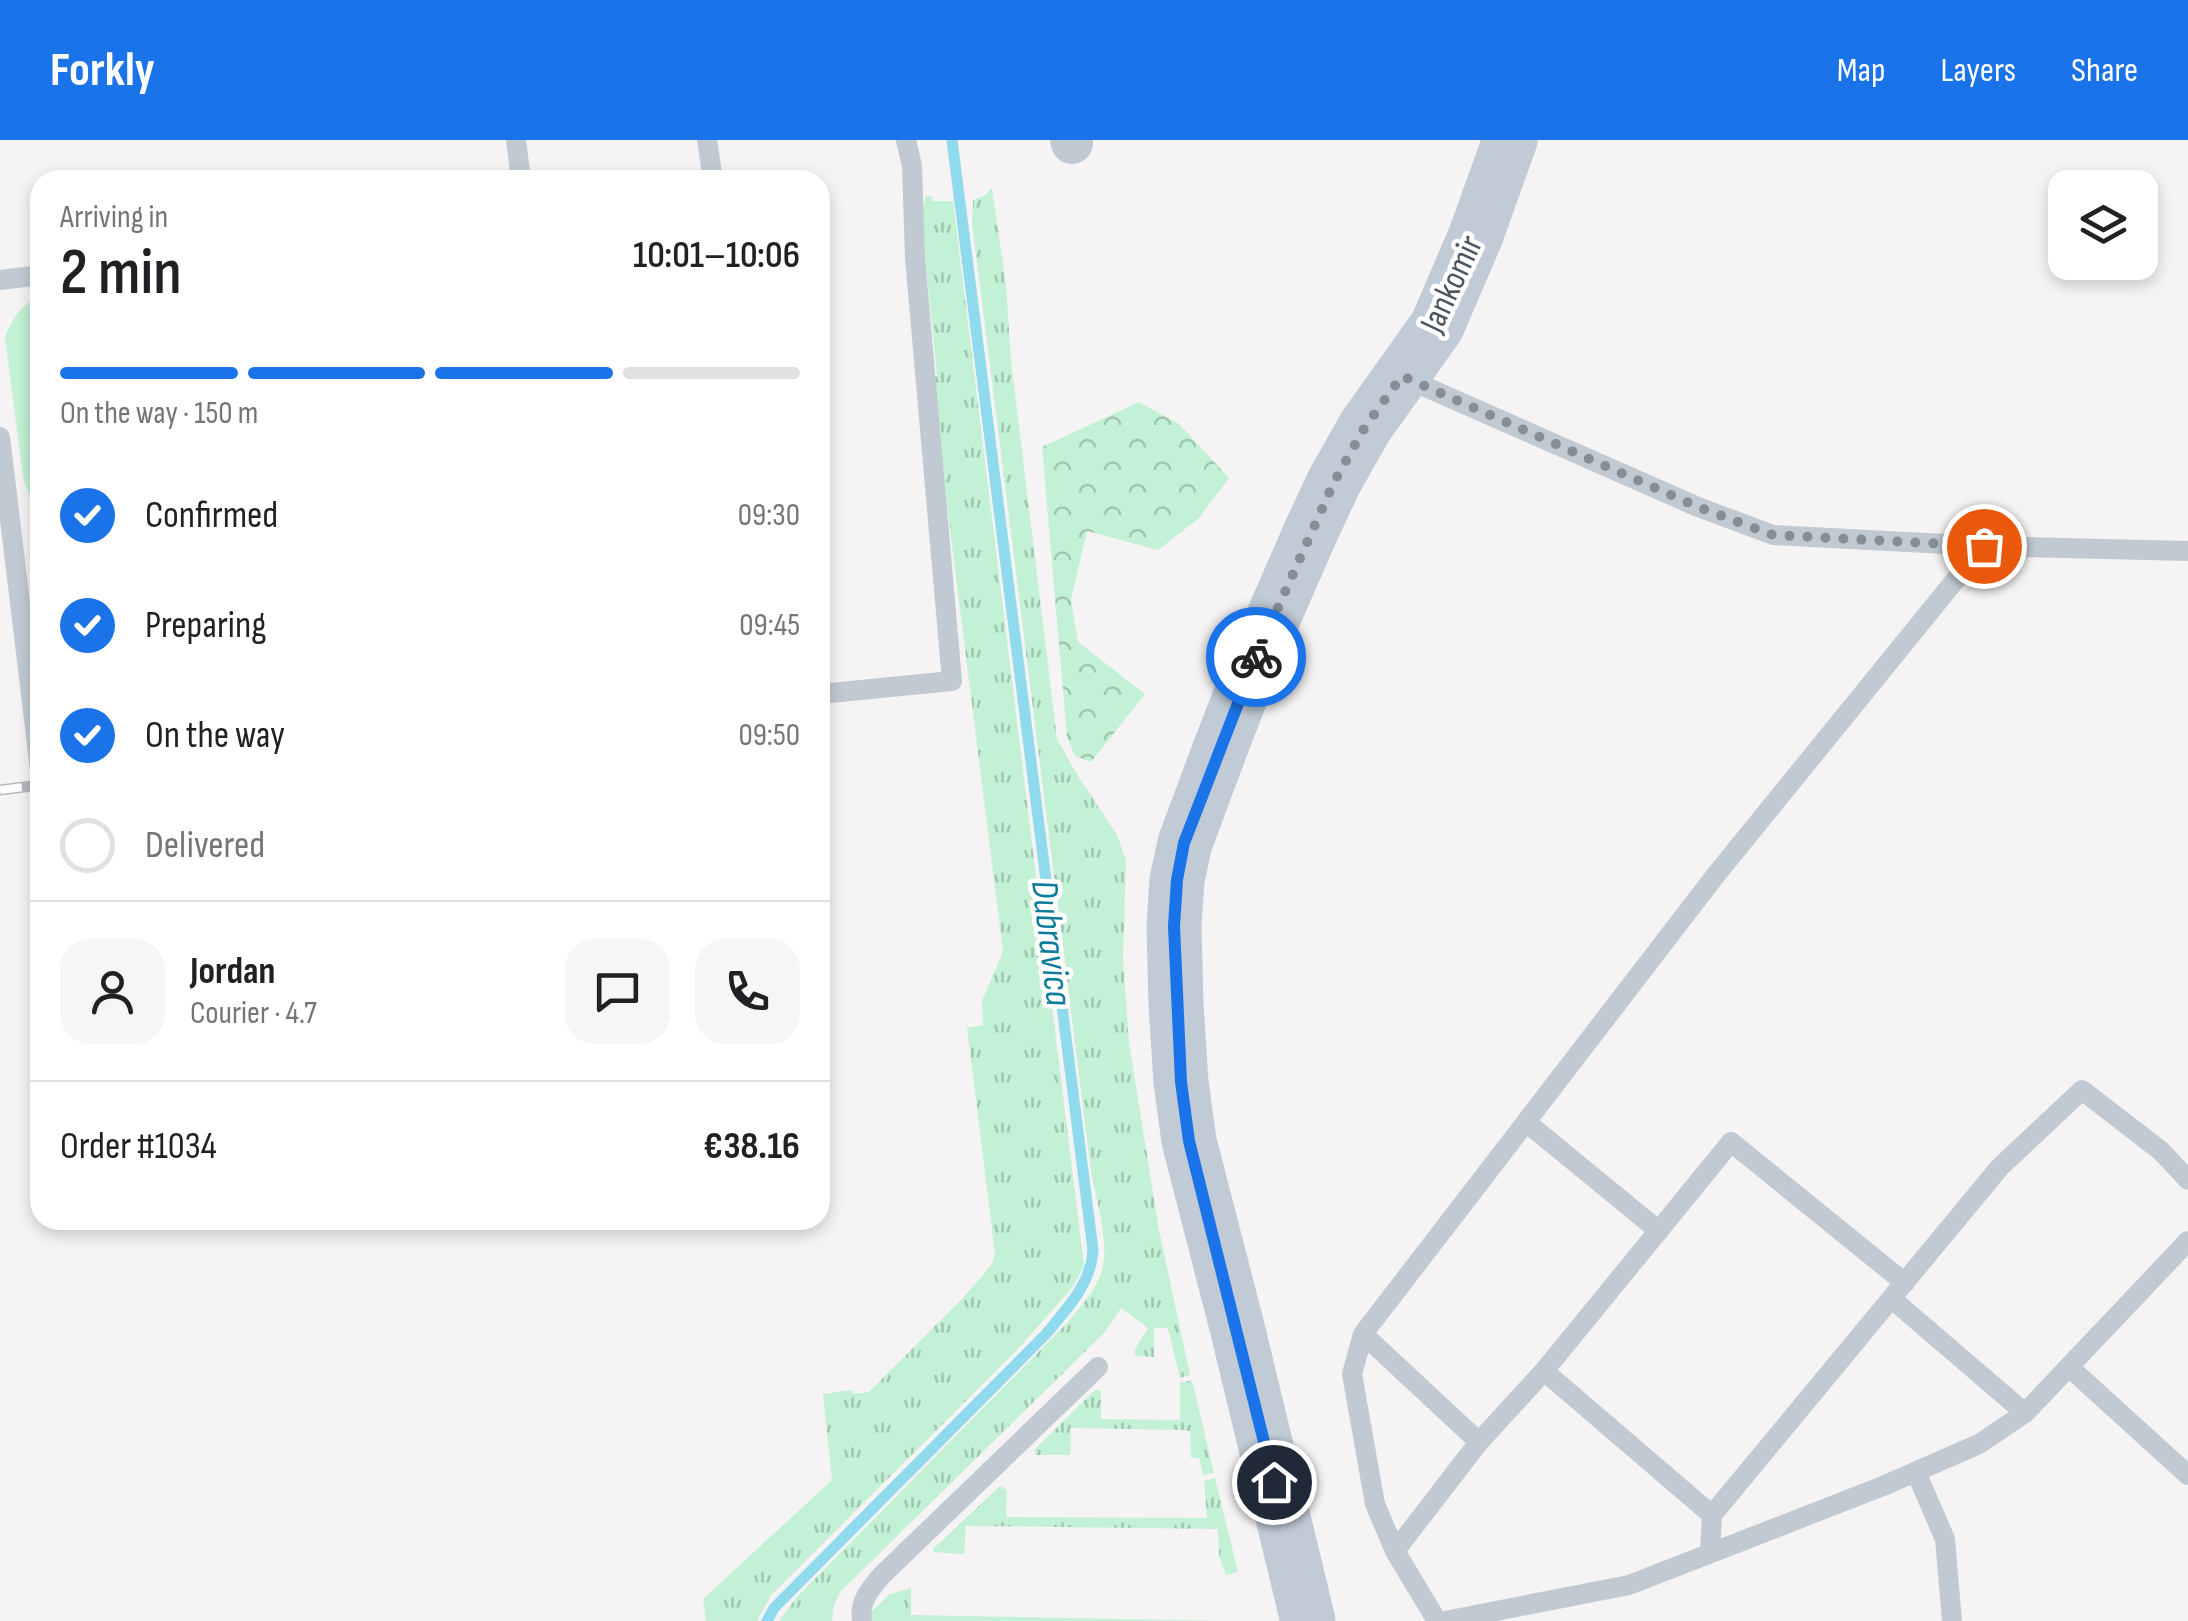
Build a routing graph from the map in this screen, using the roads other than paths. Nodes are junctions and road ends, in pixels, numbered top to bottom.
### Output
1 (516, 140) edge
2 (707, 140) edge
3 (906, 140) edge
4 (1510, 140) edge
5 (520, 170) edge
6 (711, 170) edge
7 (30, 276) edge
8 (0, 280) edge
9 (1402, 376) junction
10 (0, 437) edge
11 (1984, 546) junction
12 (2188, 551) edge
13 (30, 686) edge
14 (830, 693) edge
15 (1526, 1122) junction
16 (2188, 1180) edge
17 (1659, 1231) junction
18 (2188, 1241) edge
19 (1898, 1291) junction
20 (1364, 1334) junction
21 (1098, 1367) dead end
22 (2069, 1367) junction
23 (1544, 1371) junction
24 (2025, 1413) junction
25 (1479, 1442) junction
26 (1916, 1472) junction
27 (2188, 1475) edge
28 (1712, 1515) junction
29 (1396, 1551) junction
30 (1710, 1553) junction
31 (862, 1621) edge
32 (1308, 1621) edge
33 (1437, 1621) edge
34 (1446, 1621) edge
35 (1952, 1621) edge

1 - 5 lane
2 - 6 lane
3 - 14 lane
4 - 9 street, Jankomir
7 - 8 lane
9 - 11 lane
9 - 32 street, Jankomir
10 - 13 lane
11 - 12 lane
11 - 15 lane
15 - 17 lane
15 - 20 lane
16 - 19 lane
17 - 19 lane
17 - 23 lane
18 - 22 lane
19 - 24 lane
19 - 28 lane
20 - 25 lane
20 - 29 lane
21 - 31 lane
22 - 24 lane
22 - 27 lane
23 - 25 lane
23 - 28 lane
24 - 26 lane
25 - 29 lane
26 - 30 lane
26 - 35 lane
28 - 30 lane
29 - 33 lane
30 - 34 lane

